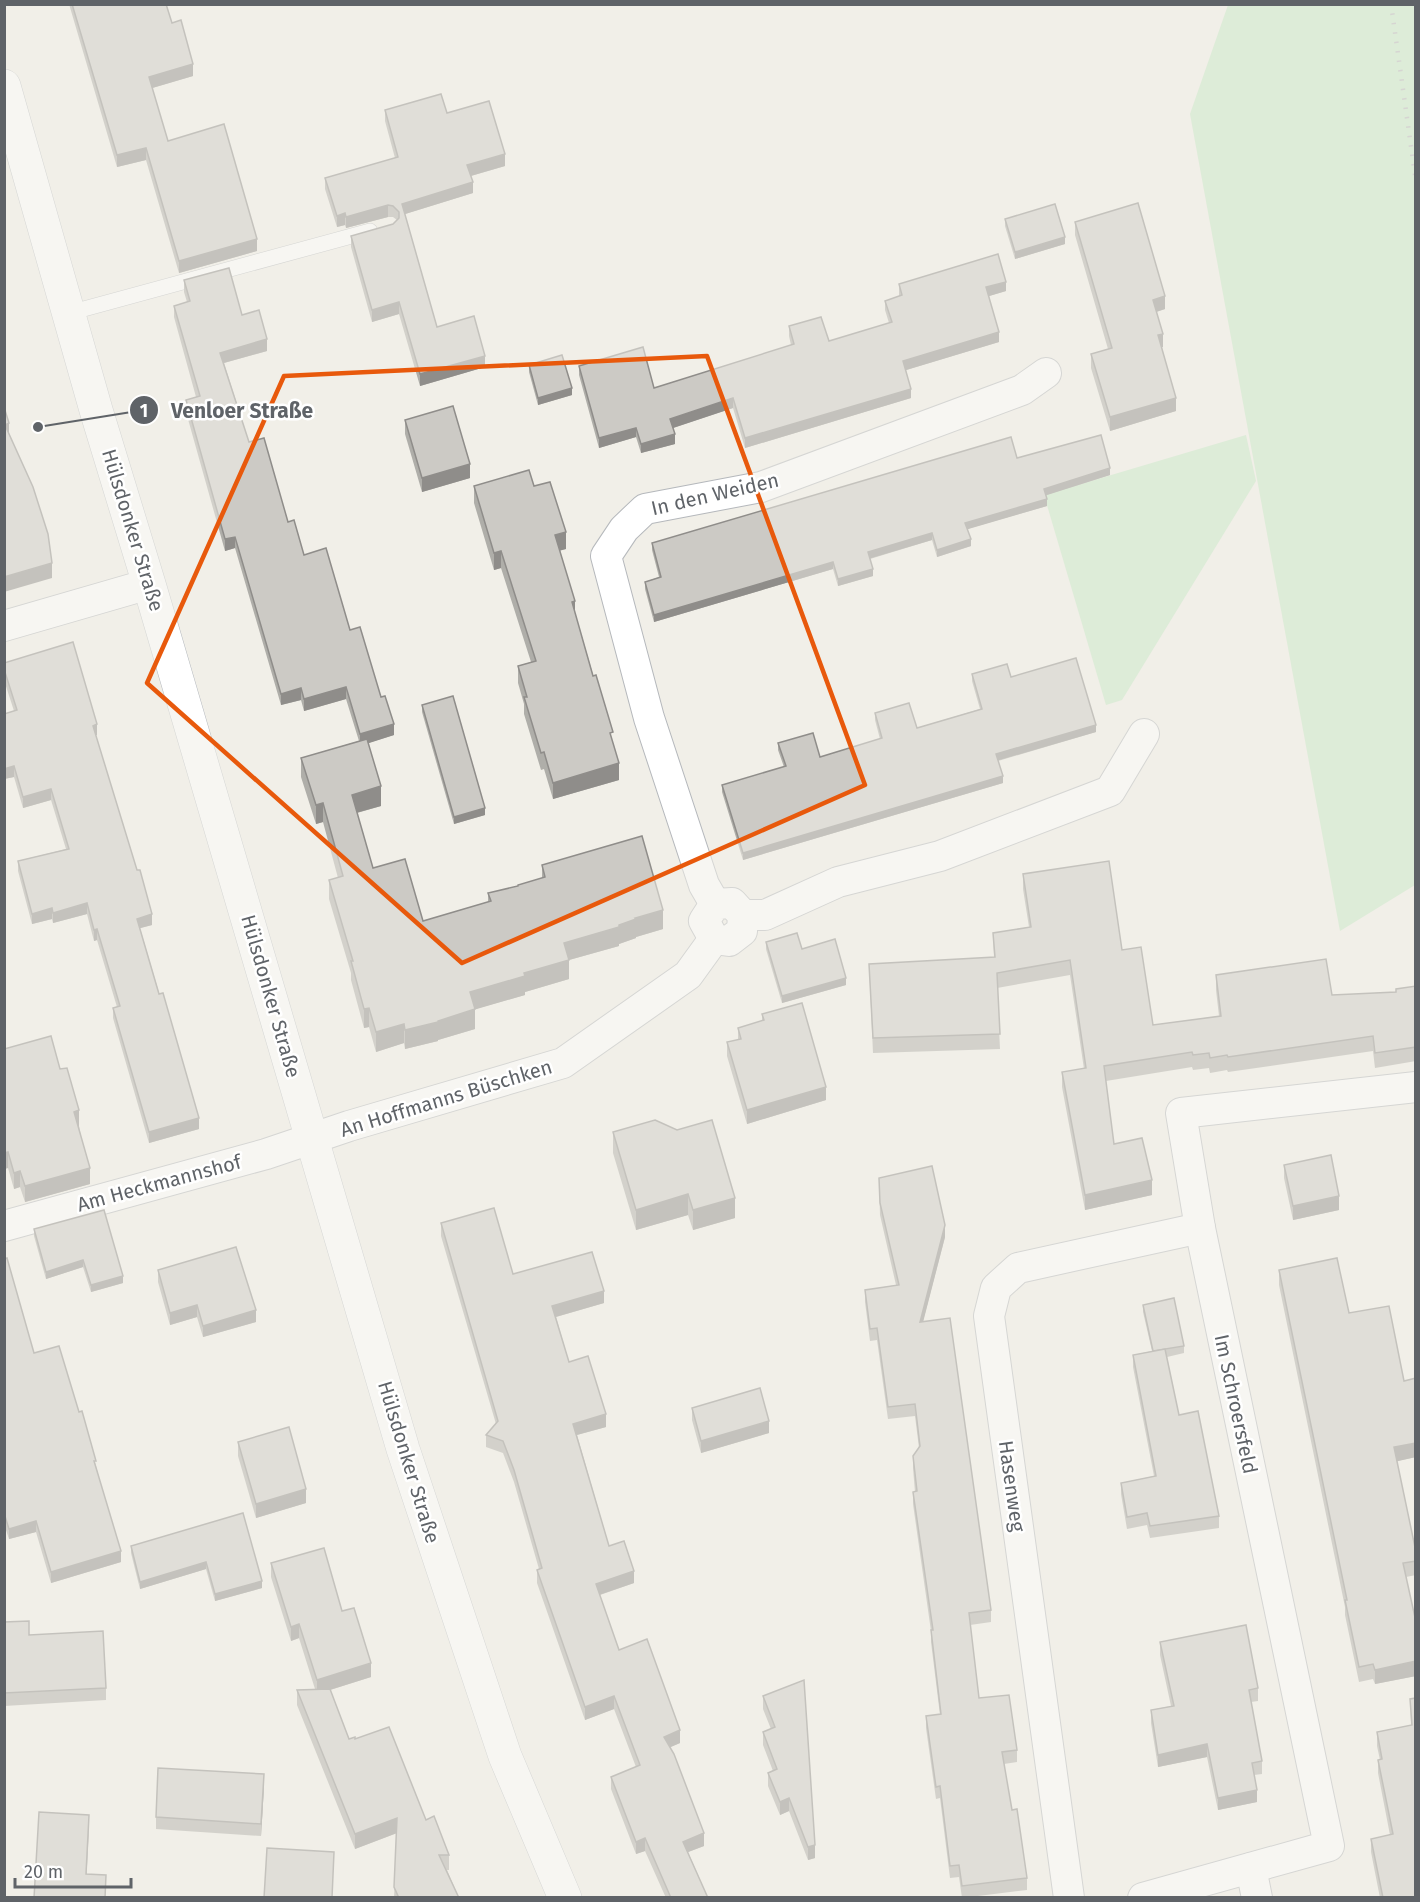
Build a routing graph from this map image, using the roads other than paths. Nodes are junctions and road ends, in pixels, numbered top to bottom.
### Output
1 (4, 86) edge
2 (390, 226) edge
3 (69, 313) junction
4 (1046, 373) dead end
5 (149, 584) junction
6 (4, 626) edge
7 (1144, 734) dead end
8 (715, 904) junction
9 (743, 915) junction
10 (714, 939) junction
11 (1416, 1087) edge
12 (313, 1139) junction
13 (4, 1226) edge
14 (1200, 1228) junction
15 (1251, 1868) junction
16 (566, 1898) edge
17 (1069, 1898) edge
18 (1143, 1898) edge
19 (1257, 1898) edge

1 - 3 street, Hülsdonker Straße
2 - 3 lane
3 - 5 street, Hülsdonker Straße
4 - 8 street, In den Weiden
5 - 6 street
5 - 12 street, Hülsdonker Straße
7 - 9 street
8 - 9 street
8 - 10 street
9 - 10 street
10 - 12 street, An Hoffmanns Büschken
11 - 14 street, Im Schroersfeld
12 - 13 street, Am Heckmannshof
12 - 16 street, Hülsdonker Straße
14 - 15 street, Im Schroersfeld
14 - 17 street, Hasenweg
15 - 18 street, Im Schroersfeld
15 - 19 street

